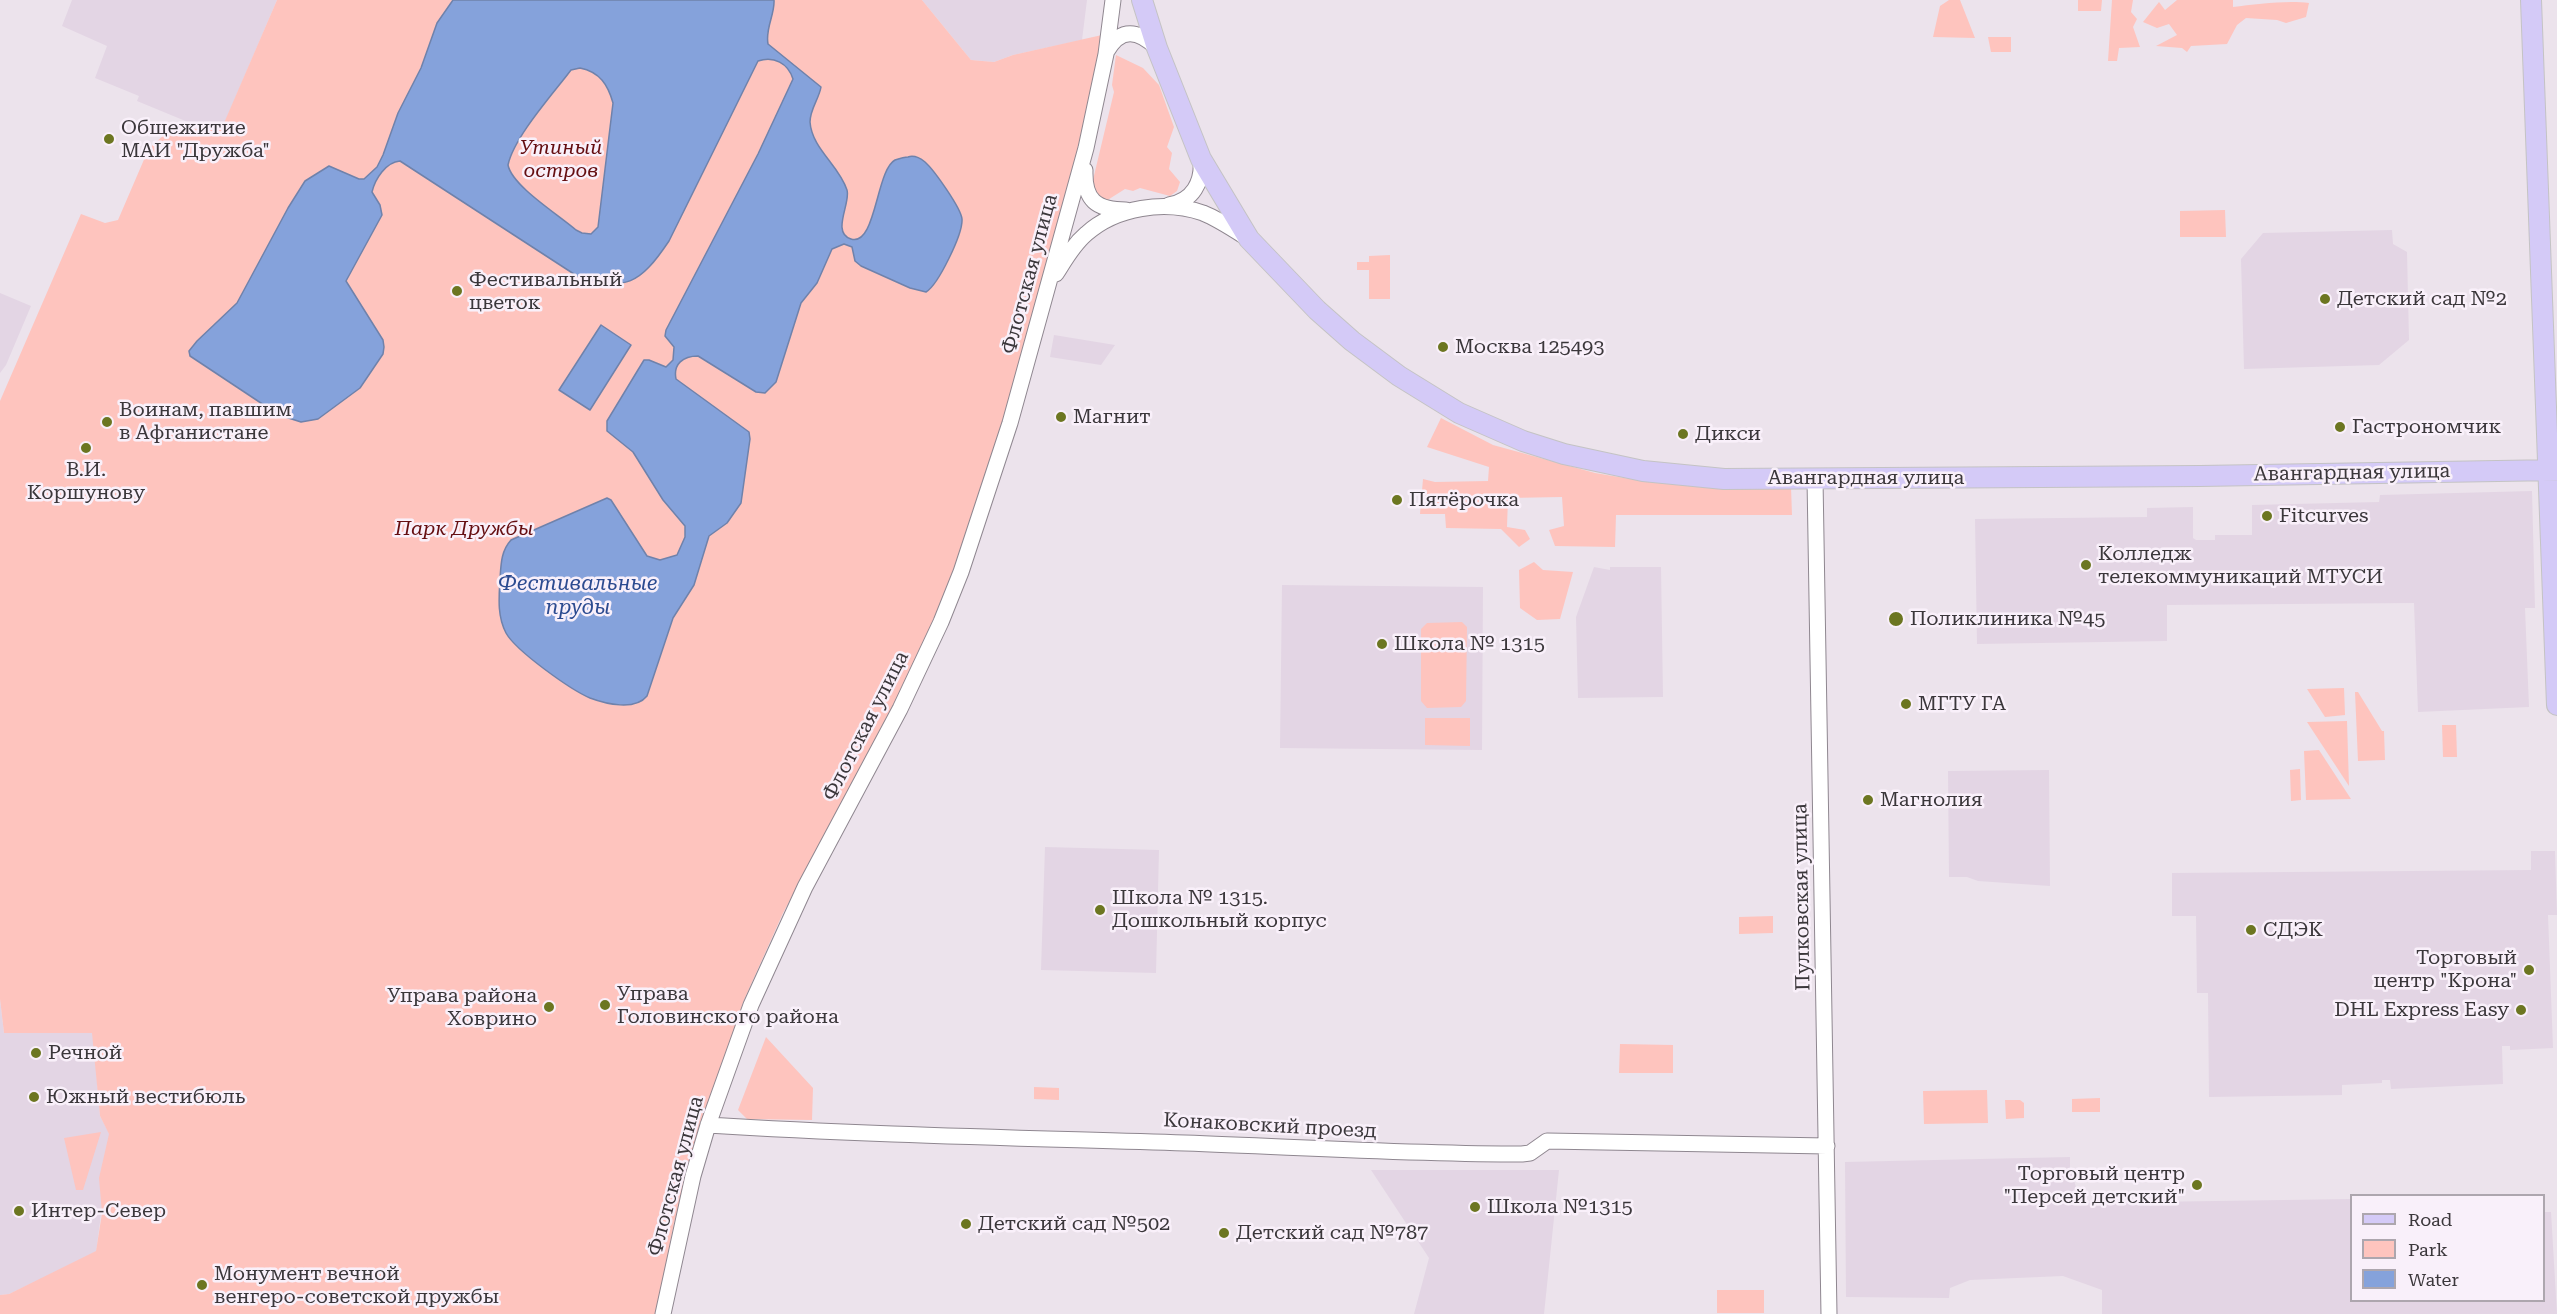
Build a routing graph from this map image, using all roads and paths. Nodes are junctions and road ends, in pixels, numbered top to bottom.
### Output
1 (1113, 0) edge
2 (1142, 0) edge
3 (2531, 0) edge
4 (1157, 48) junction
5 (1106, 54) junction
6 (1086, 148) junction
7 (1201, 159) junction
8 (1160, 207) junction
9 (1129, 210) junction
10 (1249, 239) junction
11 (1051, 282) junction
12 (2553, 470) edge
13 (1815, 479) junction
14 (2557, 705) edge
15 (708, 1125) junction
16 (1827, 1146) junction
17 (663, 1314) edge
18 (1829, 1314) edge

1 - 5 street, Флотская улица
2 - 4 main road, Авангардная улица
3 - 12 main road
4 - 5 street
4 - 7 main road, Авангардная улица
5 - 6 street, Флотская улица
6 - 9 street, Флотская улица
6 - 11 street, Флотская улица
7 - 8 street
7 - 10 main road, Авангардная улица
8 - 9 street, Авангардная улица
8 - 10 street, Авангардная улица
9 - 11 street, Авангардная улица
10 - 13 main road, Авангардная улица
11 - 15 street, Флотская улица
12 - 13 main road, Авангардная улица
12 - 14 main road
13 - 16 street, Пулковская улица
15 - 16 street, Конаковский проезд
15 - 17 street, Флотская улица
16 - 18 street, Пулковская улица

